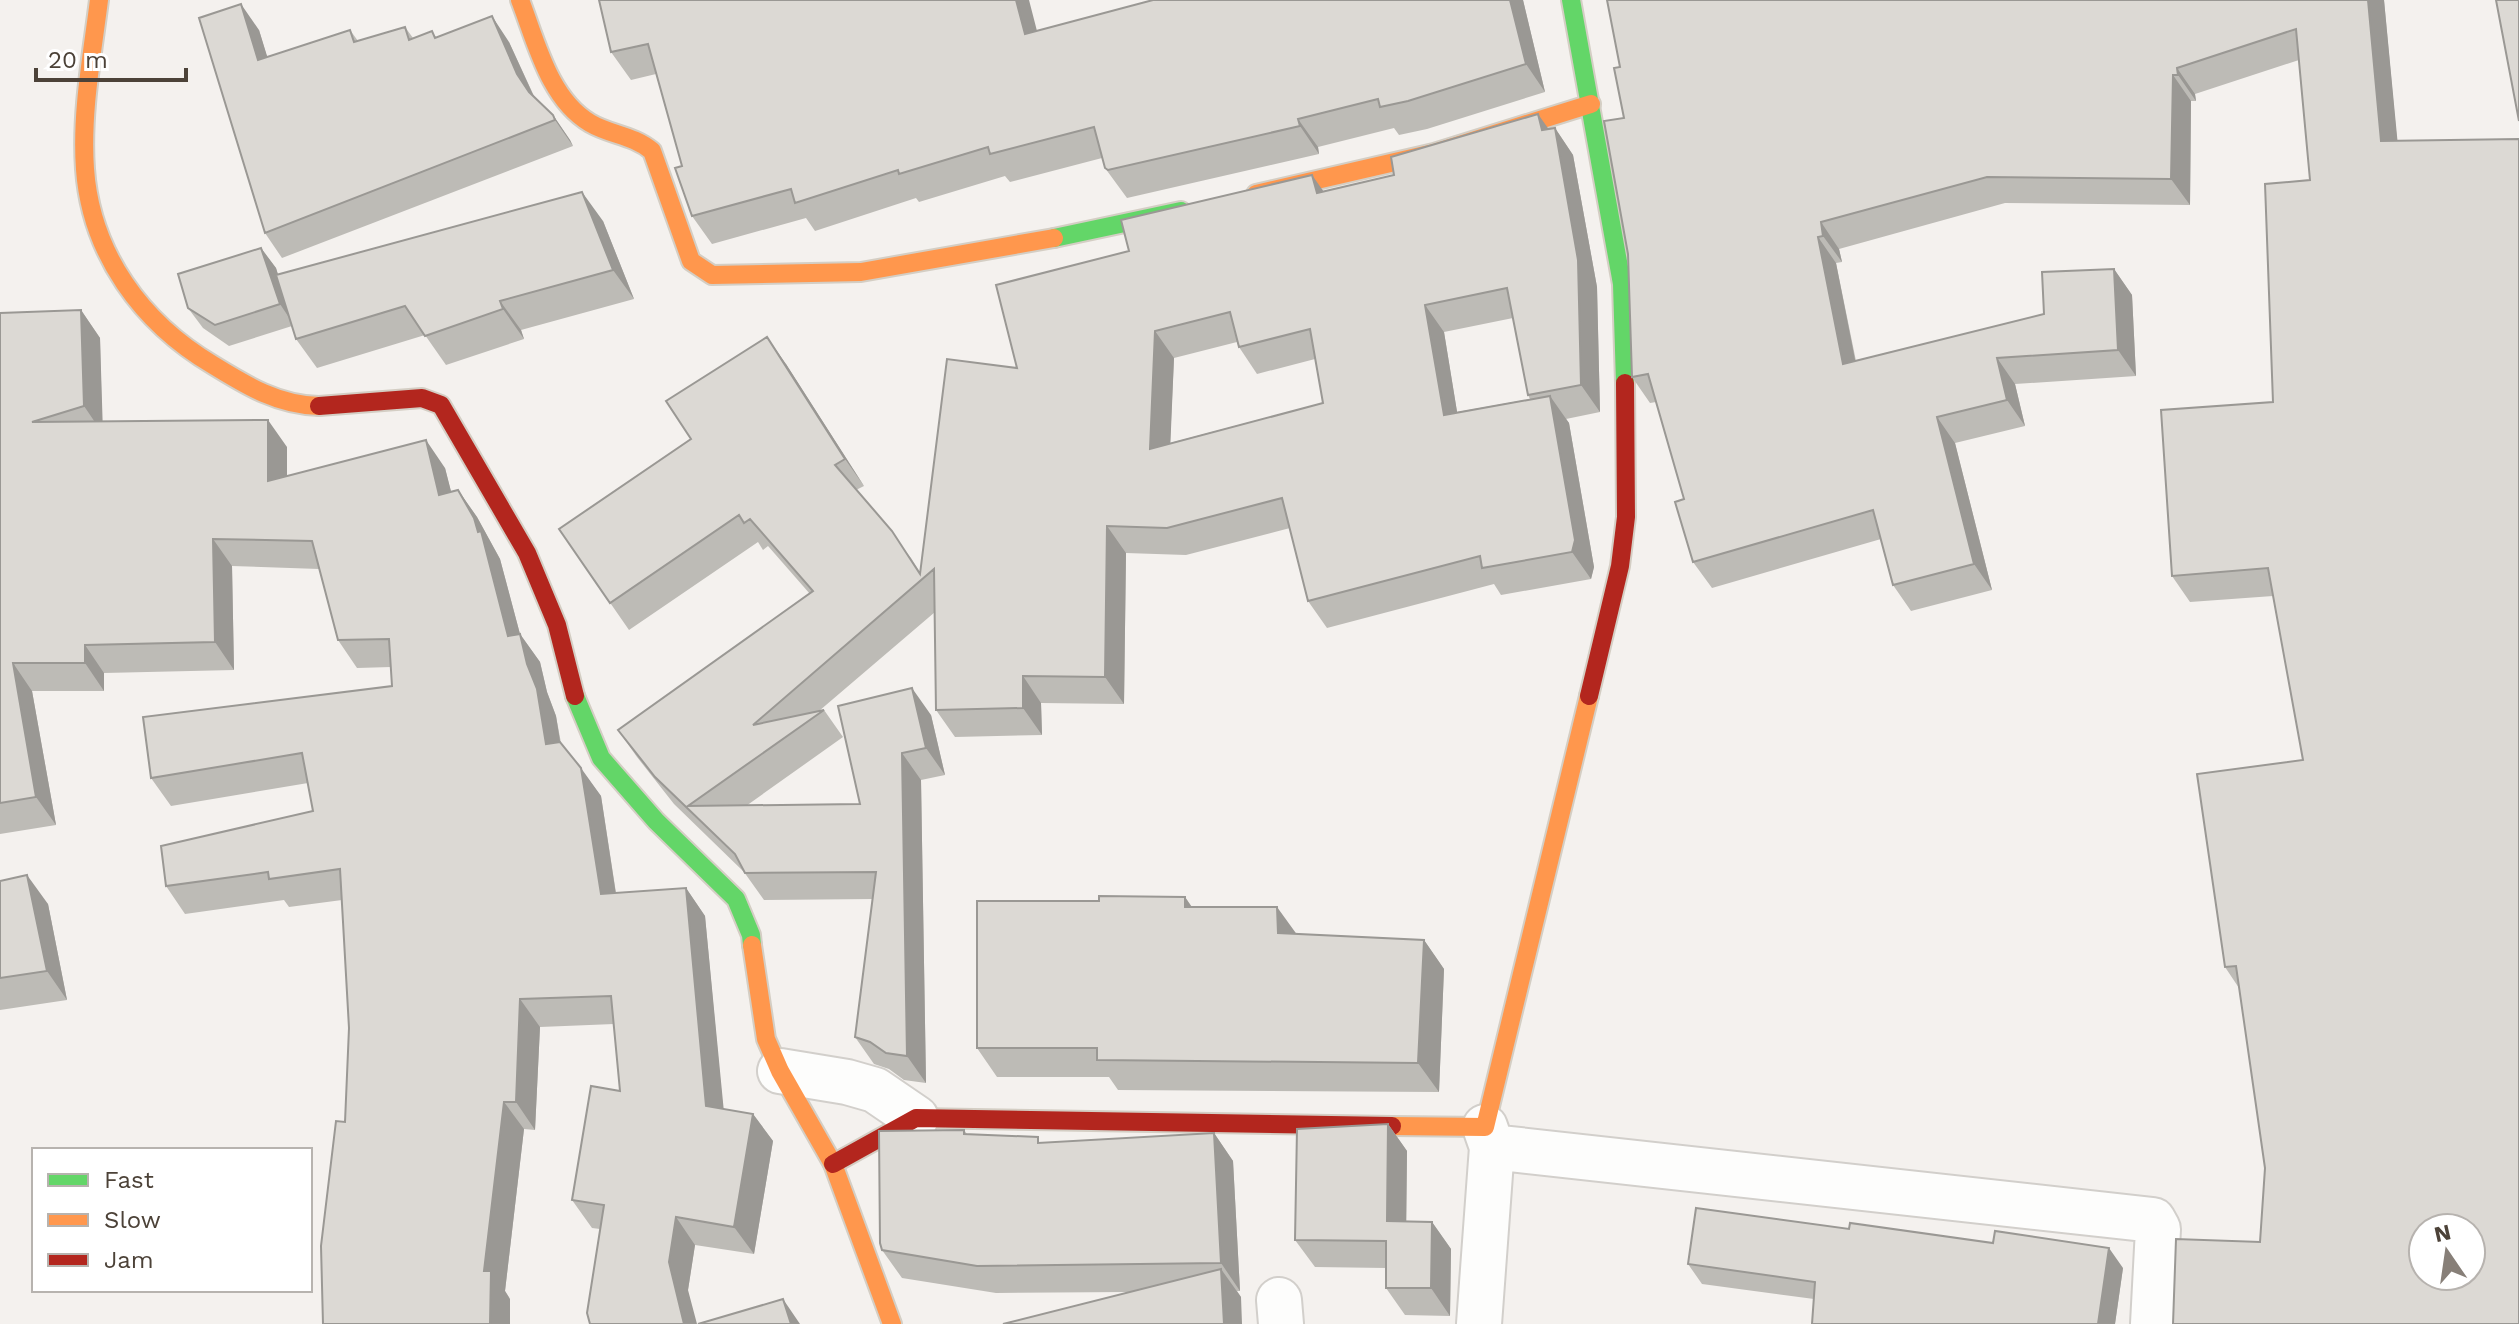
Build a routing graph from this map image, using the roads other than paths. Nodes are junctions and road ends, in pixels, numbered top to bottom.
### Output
1 (99, 0) edge
2 (520, 0) edge
3 (1571, 0) edge
4 (1591, 104) junction
5 (1234, 199) edge
6 (1203, 206) edge
7 (780, 1071) junction
8 (916, 1118) junction
9 (1489, 1137) junction
10 (833, 1164) junction
11 (892, 1324) edge
12 (1479, 1324) edge
13 (2153, 1324) edge

1 - 7 street
2 - 6 street
3 - 4 street
4 - 5 street
4 - 9 street
7 - 8 street
7 - 10 street
8 - 9 street
8 - 10 street
9 - 12 street
9 - 13 street
10 - 11 street

